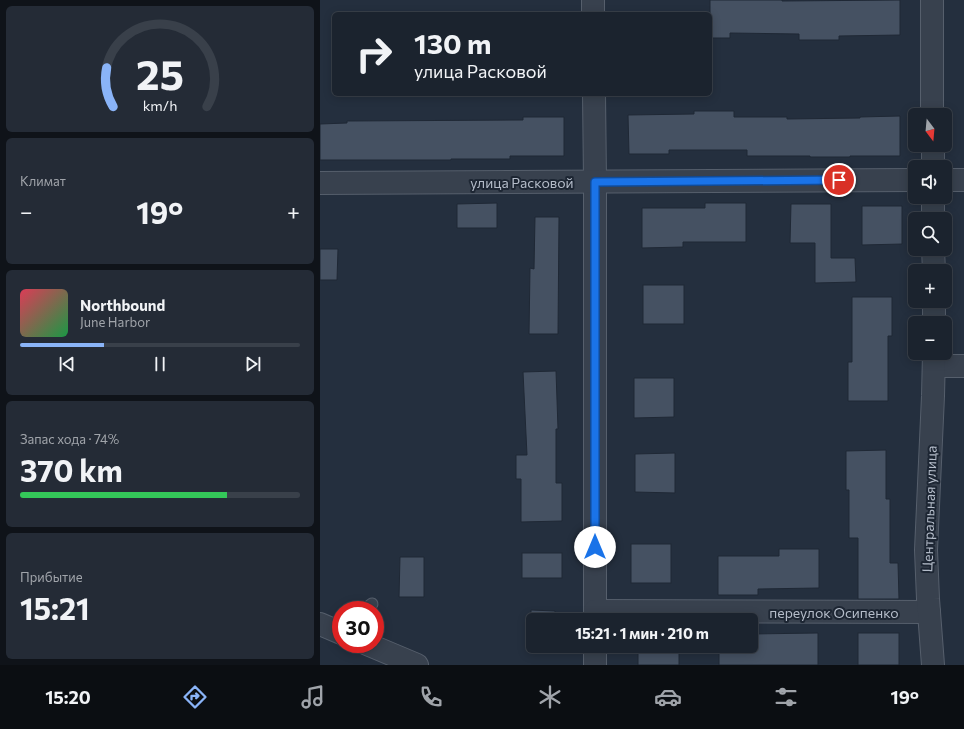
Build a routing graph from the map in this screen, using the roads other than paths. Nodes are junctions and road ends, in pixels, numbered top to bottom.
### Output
1 (592, 0) edge
2 (932, 0) edge
3 (593, 12) edge
4 (594, 96) edge
5 (932, 108) edge
6 (908, 180) edge
7 (952, 180) edge
8 (964, 180) edge
9 (595, 182) junction
10 (320, 183) edge
11 (934, 360) edge
12 (964, 366) edge
13 (929, 612) junction
14 (595, 613) edge
15 (758, 614) edge
16 (320, 624) edge
17 (332, 629) edge
18 (384, 651) edge
19 (595, 653) edge
20 (418, 665) edge
21 (595, 665) edge
22 (933, 665) edge

1 - 3 street
2 - 5 street
4 - 9 street
6 - 9 street, улица Расковой
7 - 8 street
9 - 10 street, улица Расковой
9 - 14 street
11 - 12 street
11 - 13 street, Центральная улица
13 - 15 street, переулок Осипенко
13 - 22 street, Центральная улица
16 - 17 street
18 - 20 street
19 - 21 street

